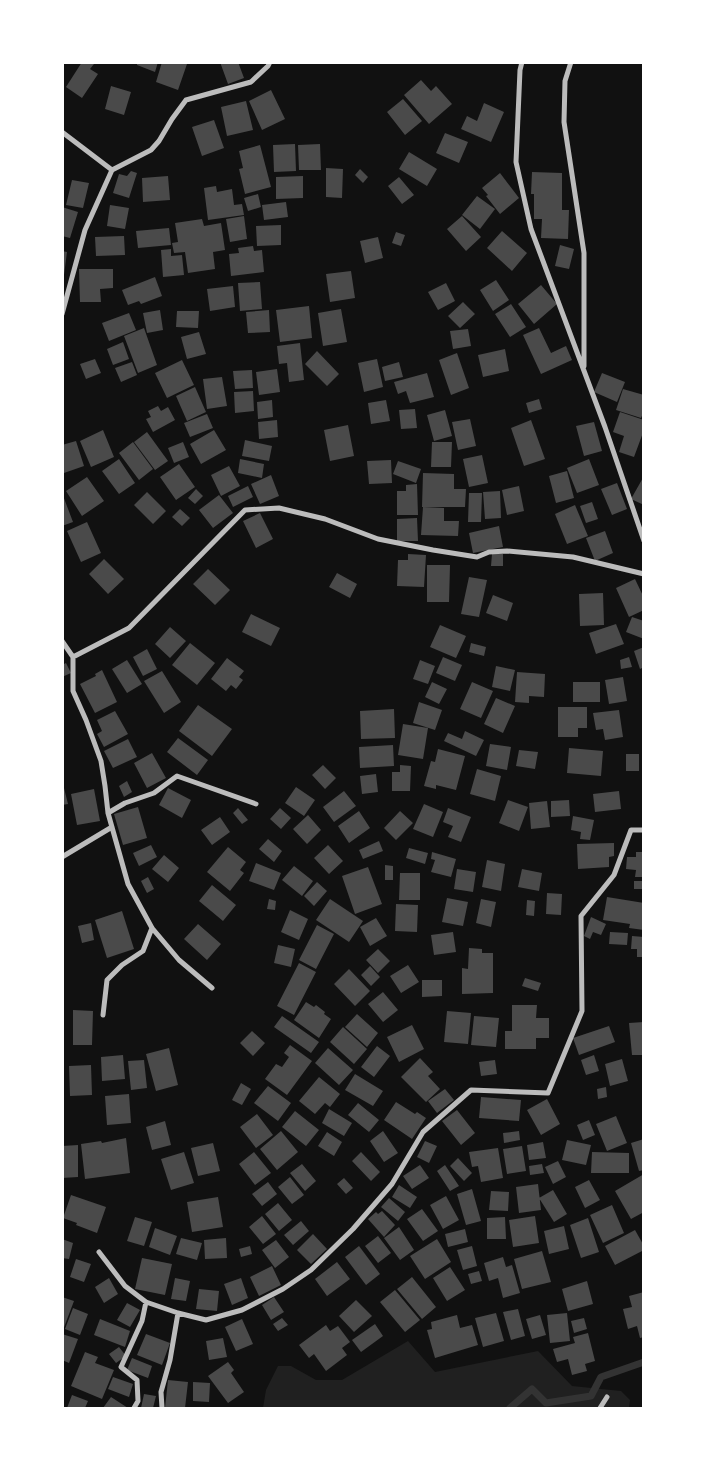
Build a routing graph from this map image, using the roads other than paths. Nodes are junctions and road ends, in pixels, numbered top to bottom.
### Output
1 (270, 62) edge
2 (522, 62) edge
3 (571, 62) edge
4 (62, 132) edge
5 (112, 170) junction
6 (62, 314) edge
7 (584, 371) junction
8 (644, 541) edge
9 (644, 574) edge
10 (62, 641) edge
11 (73, 657) junction
12 (256, 804) dead end
13 (108, 813) junction
14 (112, 827) junction
15 (644, 830) edge
16 (62, 857) edge
17 (152, 928) junction
18 (212, 988) dead end
19 (103, 1015) dead end
20 (100, 1252) dead end
21 (146, 1302) junction
22 (178, 1313) junction
23 (607, 1397) dead end
24 (134, 1408) edge
25 (162, 1408) edge
26 (600, 1408) edge

1 - 5 street
2 - 7 street
3 - 7 street
4 - 5 street
5 - 6 street
7 - 8 street
9 - 11 street
10 - 11 street
11 - 13 street
12 - 13 street
13 - 14 street
14 - 16 street
14 - 17 street
15 - 22 street
17 - 18 street
17 - 19 street
20 - 21 street
21 - 22 street
21 - 24 street
22 - 25 street
23 - 26 street

